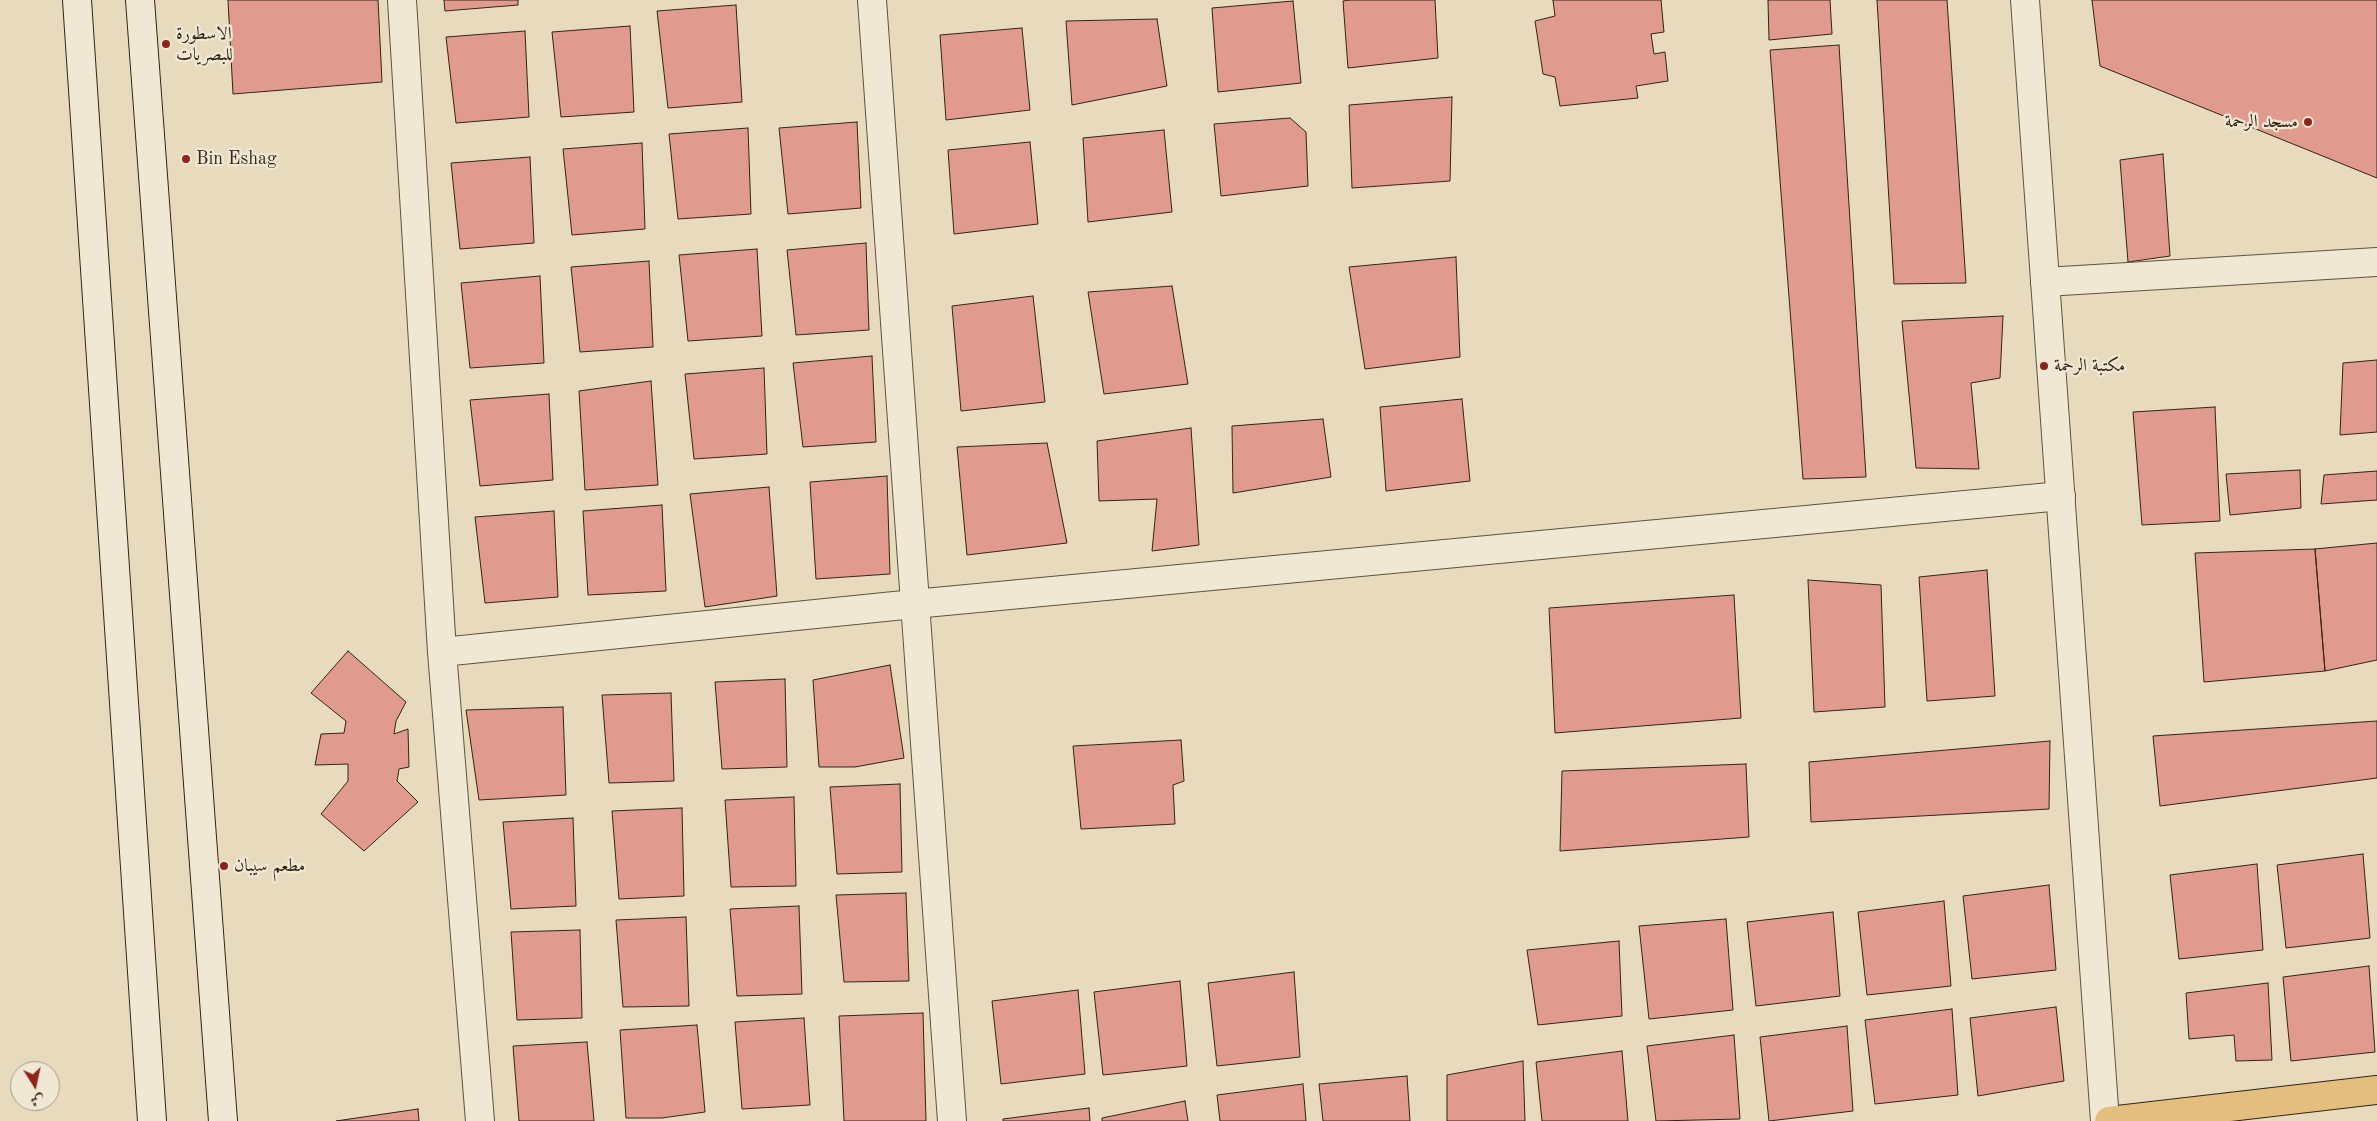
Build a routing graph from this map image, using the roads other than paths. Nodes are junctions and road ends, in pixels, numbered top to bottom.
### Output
1 (77, 0) edge
2 (140, 0) edge
3 (402, 0) edge
4 (872, 0) edge
5 (2025, 0) edge
6 (2377, 262) edge
7 (2045, 282) junction
8 (2061, 496) junction
9 (914, 604) junction
10 (442, 652) junction
11 (2377, 1090) edge
12 (152, 1121) edge
13 (223, 1121) edge
14 (480, 1121) edge
15 (952, 1121) edge
16 (2105, 1121) edge
17 (2109, 1121) edge

1 - 12 street
2 - 13 street
3 - 10 street
4 - 9 street
5 - 7 street
6 - 7 street
7 - 8 street
8 - 9 street
8 - 16 street
9 - 10 street
9 - 15 street
10 - 14 street
11 - 17 highway

